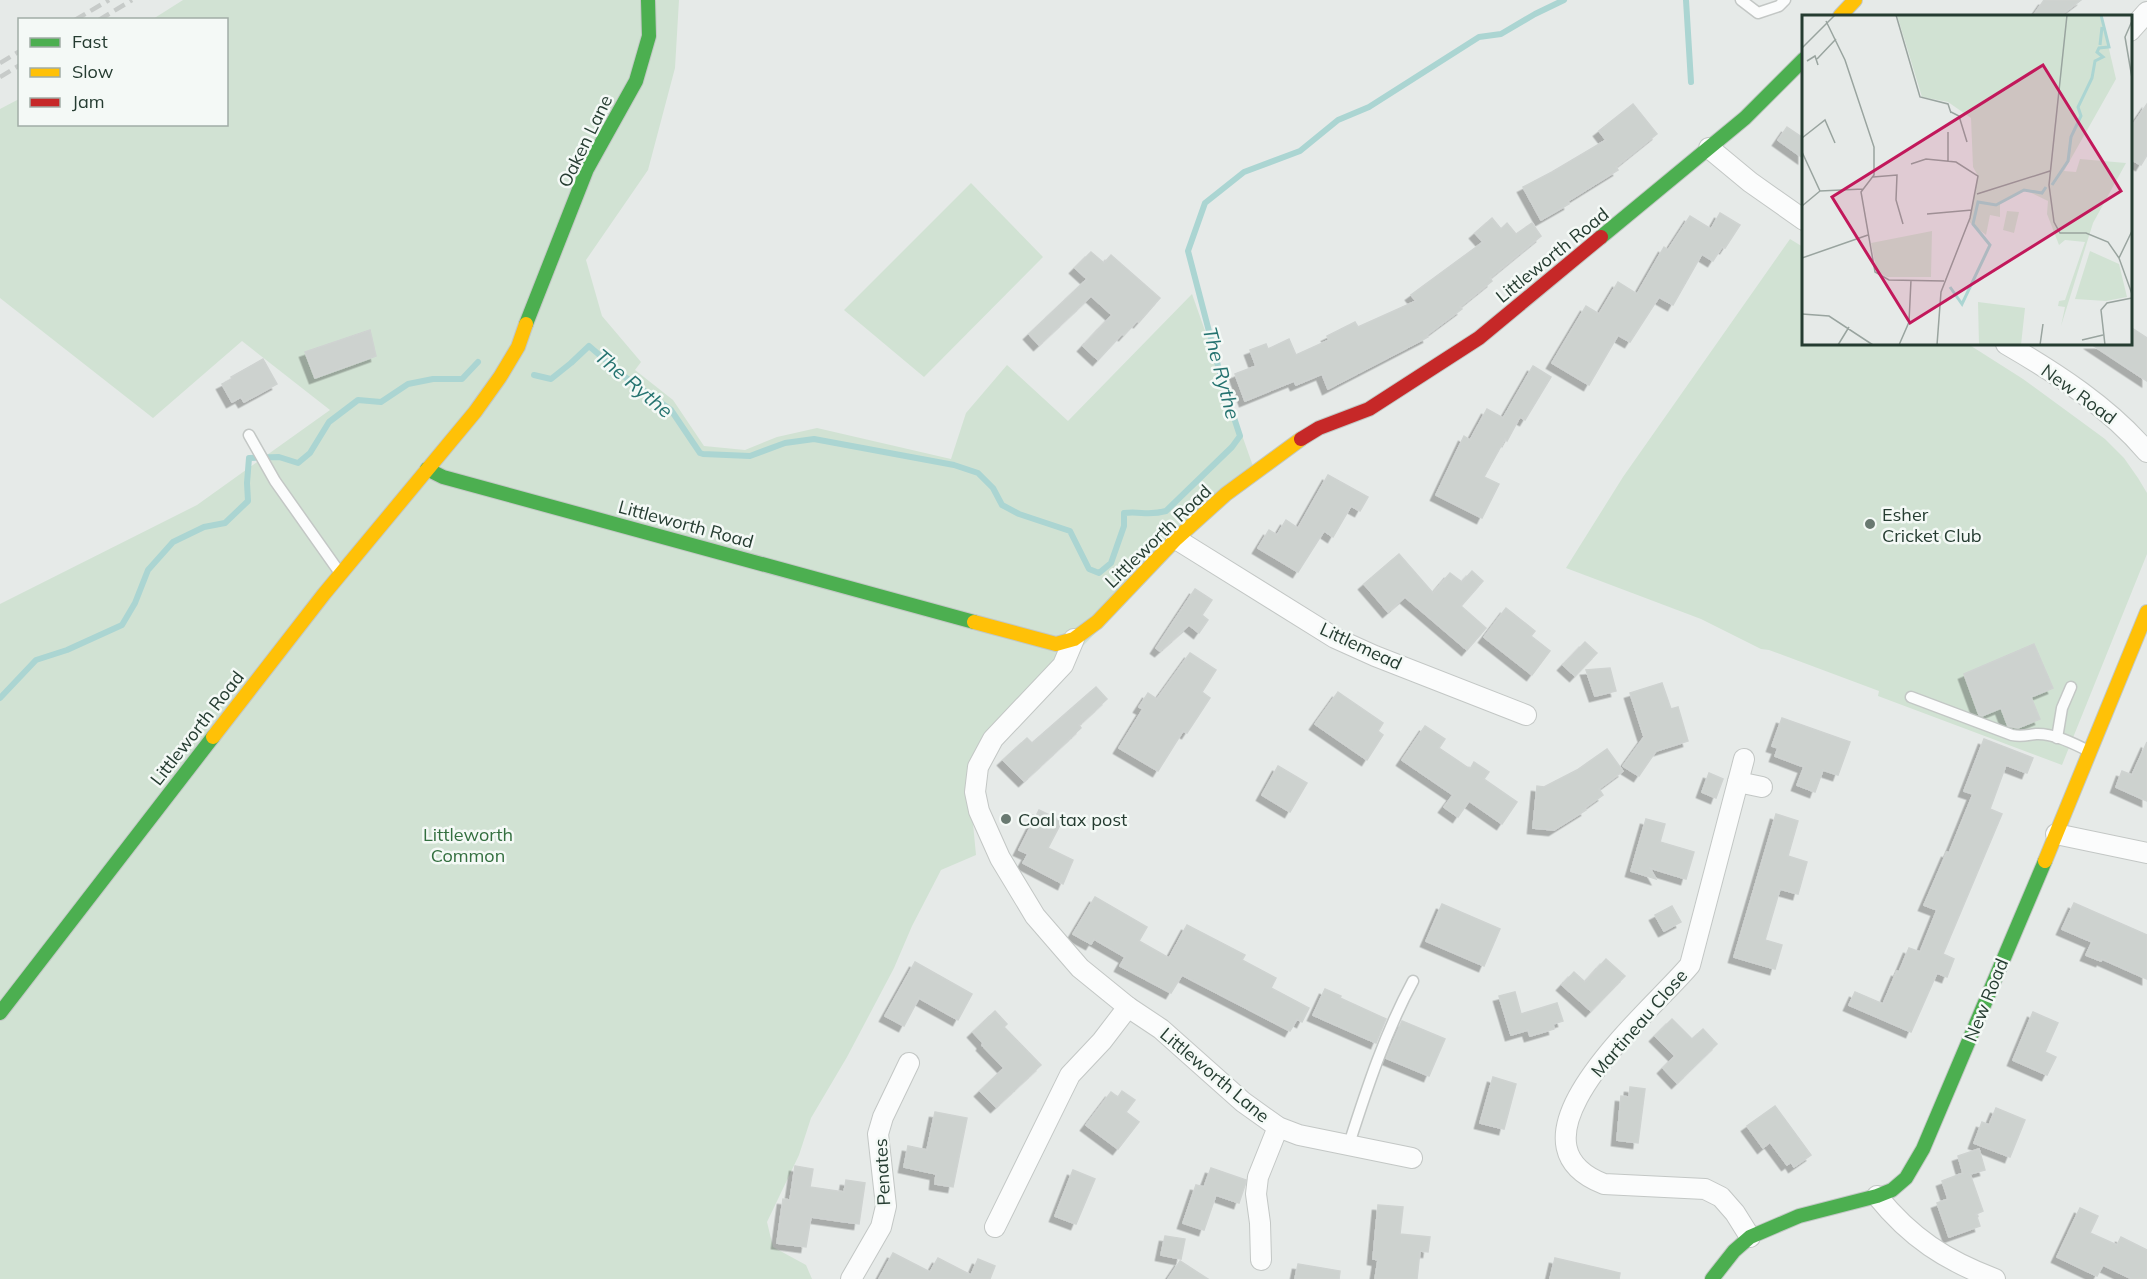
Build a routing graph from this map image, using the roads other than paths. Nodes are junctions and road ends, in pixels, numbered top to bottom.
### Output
1 (648, 0) edge
2 (1742, 0) edge
3 (1785, 0) edge
4 (2147, 12) edge
5 (2132, 29) edge
6 (1802, 60) edge
7 (1709, 148) junction
8 (1802, 219) edge
9 (536, 295) joint
10 (2008, 345) edge
11 (249, 435) dead end
12 (2147, 452) edge
13 (427, 469) junction
14 (1176, 539) junction
15 (340, 573) junction
16 (2147, 612) edge
17 (1074, 639) junction
18 (2071, 687) dead end
19 (1911, 697) dead end
20 (1526, 716) dead end
21 (2057, 738) junction
22 (2090, 751) junction
23 (1744, 759) dead end
24 (1738, 782) junction
25 (1762, 787) dead end
26 (2056, 834) junction
27 (2147, 854) edge
28 (1413, 981) dead end
29 (1128, 1007) junction
30 (0, 1013) edge
31 (909, 1063) dead end
32 (1278, 1127) junction
33 (1349, 1144) junction
34 (1412, 1158) dead end
35 (1877, 1196) junction
36 (995, 1227) dead end
37 (1750, 1237) junction
38 (1258, 1261) dead end
39 (851, 1279) edge
40 (1712, 1279) edge
41 (1995, 1279) edge

1 - 9 street, Oaken Lane
2 - 3 lane
4 - 5 street
6 - 7 street, Littleworth Road
7 - 8 street
7 - 14 street, Littleworth Road
9 - 13 street, Littleworth Road
10 - 12 street, New Road
11 - 15 lane
13 - 15 street, Littleworth Road
13 - 17 street, Littleworth Road
14 - 17 street, Littleworth Road
14 - 20 street, Littlemead
15 - 30 street, Littleworth Road
16 - 22 street, New Road
17 - 29 street, Littleworth Lane
18 - 21 lane
19 - 21 lane
21 - 22 lane
22 - 26 street, New Road
23 - 24 street, Martineau Close
24 - 25 street
24 - 37 street, Martineau Close
26 - 27 street
26 - 35 street, New Road
28 - 33 lane
29 - 32 street, Littleworth Lane
29 - 36 street
31 - 39 street, Penates
32 - 33 street, Littleworth Lane
32 - 38 street
33 - 34 street, Littleworth Lane
35 - 37 street, New Road
35 - 41 street
37 - 40 street, New Road

